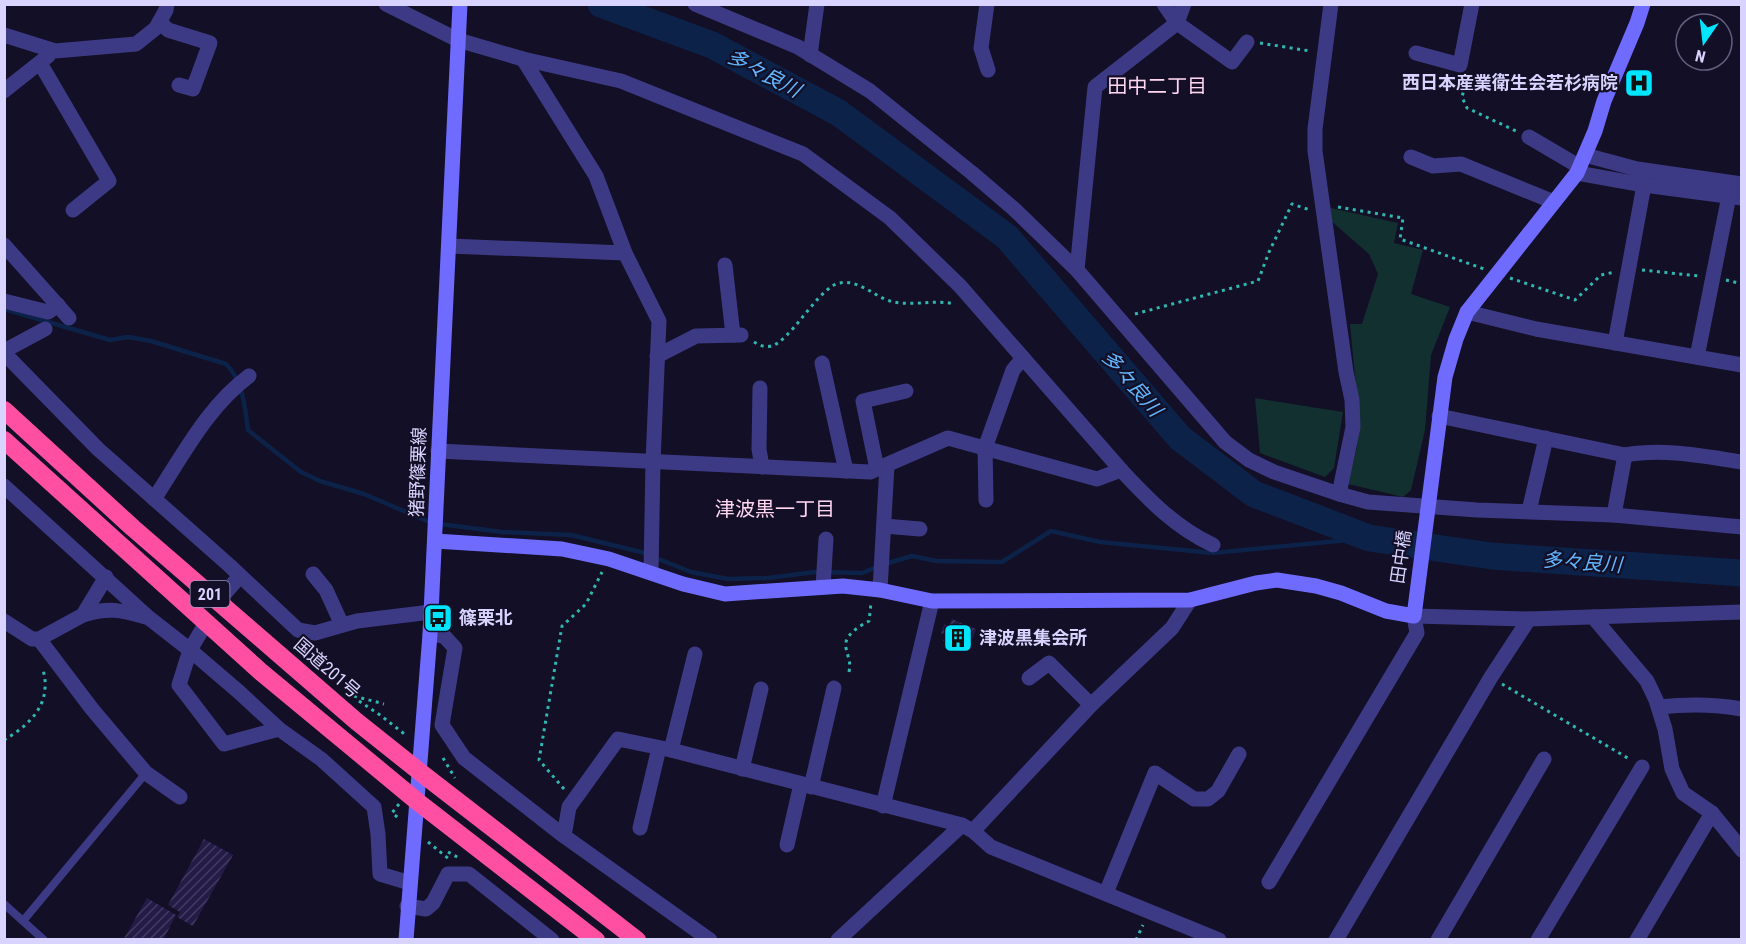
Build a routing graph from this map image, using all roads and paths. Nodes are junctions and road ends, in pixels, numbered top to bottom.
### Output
1 (166, 4) edge
2 (386, 4) edge
3 (460, 4) edge
4 (695, 4) edge
5 (817, 4) edge
6 (987, 4) edge
7 (1164, 4) edge
8 (1184, 4) edge
9 (1331, 4) edge
10 (1472, 4) edge
11 (1642, 4) edge
12 (160, 21) junction
13 (1177, 23) junction
14 (4, 35) edge
15 (458, 36) junction
16 (1247, 42) joint
17 (55, 51) junction
18 (1416, 53) dead end
19 (1325, 54) junction
20 (810, 55) junction
21 (522, 60) junction
22 (40, 63) junction
23 (1460, 65) junction
24 (988, 70) dead end
25 (179, 85) dead end
26 (4, 91) edge
27 (1529, 137) joint
28 (1411, 156) dead end
29 (1581, 165) junction
30 (1742, 184) edge
31 (1644, 185) junction
32 (1736, 197) edge
33 (1554, 202) junction
34 (73, 210) dead end
35 (1323, 210) junction
36 (4, 245) edge
37 (449, 246) junction
38 (625, 253) junction
39 (725, 265) dead end
40 (1077, 270) junction
41 (1497, 273) junction
42 (4, 301) edge
43 (58, 305) junction
44 (978, 306) junction
45 (1467, 312) junction
46 (69, 318) dead end
47 (1119, 319) junction
48 (45, 329) dead end
49 (737, 335) junction
50 (1615, 343) junction
51 (4, 352) edge
52 (657, 356) junction
53 (1697, 357) junction
54 (1023, 358) junction
55 (822, 363) dead end
56 (1742, 365) edge
57 (249, 376) dead end
58 (760, 388) dead end
59 (906, 391) dead end
60 (4, 410) edge
61 (1439, 416) junction
62 (1546, 438) junction
63 (4, 440) edge
64 (985, 448) junction
65 (438, 451) junction
66 (1625, 455) junction
67 (652, 462) junction
68 (1742, 462) edge
69 (762, 467) junction
70 (882, 467) junction
71 (1121, 470) junction
72 (846, 471) junction
73 (5, 487) edge
74 (1339, 494) junction
75 (154, 500) junction
76 (986, 500) dead end
77 (1529, 511) junction
78 (1427, 512) junction
79 (1614, 515) junction
80 (884, 526) junction
81 (1742, 527) edge
82 (920, 529) dead end
83 (826, 538) dead end
84 (435, 541) junction
85 (1213, 545) dead end
86 (609, 559) junction
87 (651, 573) junction
88 (313, 574) dead end
89 (240, 576) junction
90 (106, 577) junction
91 (823, 587) junction
92 (876, 590) junction
93 (1190, 600) junction
94 (218, 601) junction
95 (932, 601) junction
96 (1414, 610) junction
97 (431, 612) junction
98 (1742, 612) edge
99 (83, 615) junction
100 (1593, 617) junction
101 (149, 618) junction
102 (1529, 619) junction
103 (4, 621) edge
104 (206, 622) junction
105 (342, 626) junction
106 (430, 634) junction
107 (39, 639) junction
108 (190, 650) junction
109 (695, 654) dead end
110 (43, 666) dead end
111 (849, 672) dead end
112 (1491, 677) junction
113 (1029, 678) dead end
114 (834, 688) dead end
115 (761, 689) dead end
116 (384, 704) dead end
117 (1091, 705) junction
118 (1659, 707) junction
119 (1742, 709) edge
120 (380, 715) dead end
121 (279, 729) junction
122 (4, 740) edge
123 (665, 749) junction
124 (1239, 754) dead end
125 (1544, 759) dead end
126 (1642, 767) joint
127 (742, 769) junction
128 (420, 772) junction
129 (146, 773) junction
130 (806, 786) junction
131 (180, 797) dead end
132 (418, 802) junction
133 (883, 806) junction
134 (569, 807) junction
135 (1712, 813) junction
136 (640, 828) dead end
137 (968, 828) junction
138 (564, 836) junction
139 (788, 845) dead end
140 (1742, 850) edge
141 (1269, 882) dead end
142 (410, 883) junction
143 (1106, 893) junction
144 (4, 904) edge
145 (407, 906) junction
146 (23, 921) junction
147 (44, 939) edge
148 (406, 939) edge
149 (552, 939) edge
150 (596, 939) edge
151 (638, 939) edge
152 (710, 939) edge
153 (838, 939) edge
154 (1219, 939) edge
155 (1336, 939) edge
156 (1438, 939) edge
157 (1538, 939) edge
158 (1637, 939) edge

1 - 12 street
2 - 15 street
3 - 15 street, 猪野篠栗線
4 - 20 street
5 - 20 street
6 - 24 street
7 - 13 street
8 - 13 street
9 - 19 street
10 - 23 street
11 - 29 street, 田中橋
12 - 17 street
12 - 25 street
13 - 16 street
13 - 40 street
14 - 17 street
15 - 21 street
15 - 37 street, 猪野篠栗線
16 - 19 path
17 - 22 street
18 - 23 street
19 - 35 street
20 - 40 street
21 - 38 street
21 - 44 street
22 - 26 street
22 - 34 street
23 - 27 path
27 - 29 street
28 - 33 street
29 - 30 street
29 - 31 street
29 - 33 street, 田中橋
31 - 32 street
31 - 50 street
32 - 53 street
33 - 41 street, 田中橋
35 - 41 path
35 - 47 path
35 - 74 street
36 - 43 street
37 - 38 street
37 - 65 street, 猪野篠栗線
38 - 52 street
39 - 49 street
40 - 47 street
41 - 45 street, 田中橋
42 - 43 street
43 - 46 street
44 - 49 path
44 - 54 street
45 - 50 street
45 - 61 street, 田中橋
47 - 74 street
48 - 51 street
49 - 52 street
50 - 53 street
51 - 75 street
52 - 67 street
53 - 56 street
54 - 64 street
54 - 71 street
55 - 72 street
57 - 75 street
58 - 69 street
59 - 70 street
60 - 94 highway, 国道201号 / 201
61 - 62 street
61 - 78 street, 田中橋
62 - 66 street
62 - 77 street
63 - 104 highway, 201
64 - 70 street
64 - 71 street
64 - 76 street
65 - 67 street
65 - 84 street, 猪野篠栗線
66 - 68 street
66 - 79 street
67 - 69 street
67 - 87 street
69 - 72 street
70 - 72 street
70 - 80 street
71 - 85 street
73 - 90 street
74 - 78 street
75 - 89 street
77 - 78 street
77 - 79 street
78 - 96 street, 田中橋
79 - 81 street
80 - 82 street
80 - 92 street
83 - 91 street
84 - 86 street
84 - 97 street, 猪野篠栗線
86 - 87 street
86 - 134 path
87 - 91 street
88 - 105 street
89 - 94 street
89 - 105 street
90 - 99 street
90 - 101 street
91 - 92 street
92 - 95 street
92 - 111 path
93 - 95 street
93 - 96 street
93 - 117 street
94 - 128 highway, 国道201号 / 201
95 - 133 street
96 - 102 street
96 - 141 street
97 - 105 street
97 - 106 street, 猪野篠栗線
98 - 100 street
99 - 101 street
99 - 107 street
100 - 102 street
100 - 118 street
101 - 108 street
102 - 112 street
103 - 107 street
104 - 108 street
104 - 132 highway, 201
106 - 128 street, 猪野篠栗線
106 - 138 street
107 - 129 street
108 - 121 street
108 - 121 street
109 - 123 street
110 - 122 path
112 - 126 path
112 - 155 street
113 - 117 street
114 - 130 street
115 - 127 street
116 - 120 path
117 - 137 street
118 - 119 street
118 - 135 street
121 - 142 street
123 - 127 street
123 - 134 street
123 - 136 street
124 - 143 street
125 - 156 street
126 - 157 street
127 - 130 street
128 - 132 street, 猪野篠栗線
128 - 151 highway, 国道201号 / 201
129 - 131 street
129 - 146 lane
130 - 133 street
130 - 139 street
132 - 142 street, 猪野篠栗線
132 - 150 highway, 201
133 - 137 street
134 - 138 street
135 - 140 street
135 - 158 street
137 - 143 street
137 - 153 street
138 - 152 street
142 - 145 street, 猪野篠栗線
143 - 154 street
144 - 146 lane
145 - 148 street, 猪野篠栗線
145 - 149 street
146 - 147 lane

